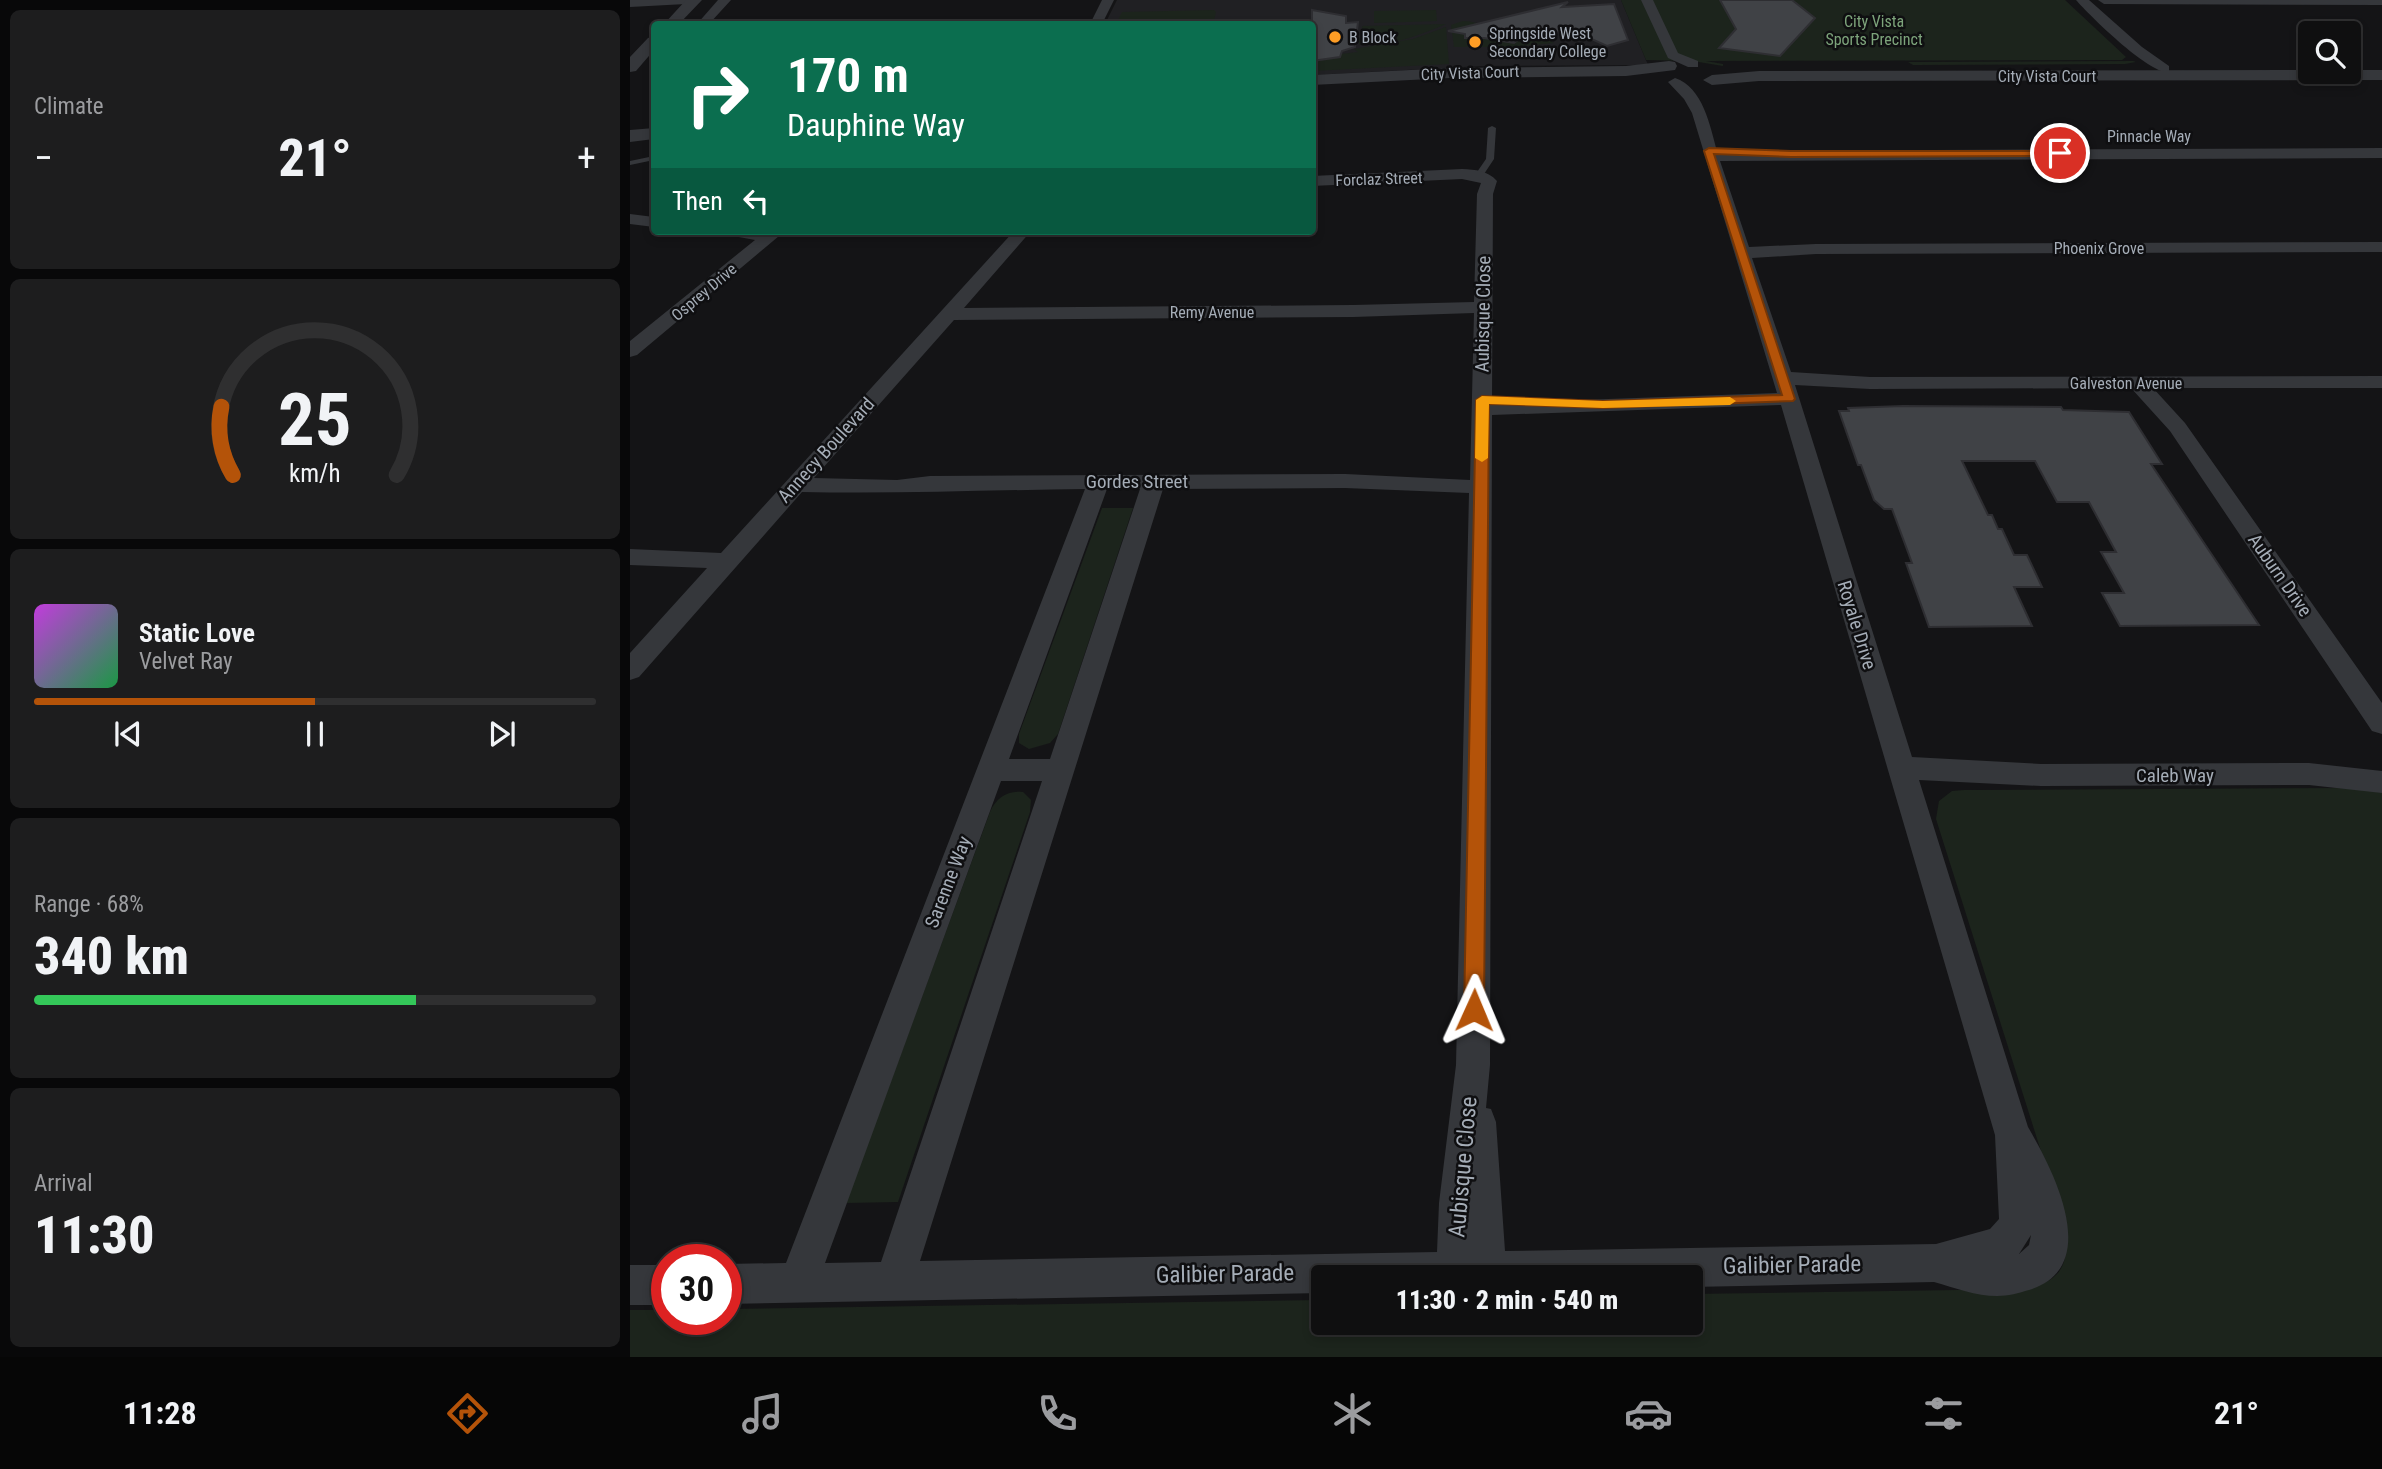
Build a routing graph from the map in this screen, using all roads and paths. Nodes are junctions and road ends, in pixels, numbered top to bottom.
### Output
1 (651, 0) edge
2 (686, 0) edge
3 (694, 0) edge
4 (725, 0) edge
5 (1108, 0) edge
6 (1637, 0) edge
7 (1647, 0) edge
8 (2104, 0) edge
9 (2255, 0) edge
10 (2134, 1) edge
11 (2382, 1) edge
12 (2085, 2) edge
13 (630, 3) edge
14 (674, 21) edge
15 (706, 21) edge
16 (1098, 21) edge
17 (651, 44) edge
18 (631, 65) edge
19 (1697, 65) junction
20 (2158, 69) junction
21 (2298, 69) edge
22 (2361, 70) edge
23 (2381, 72) edge
24 (1671, 74) junction
25 (1316, 80) edge
26 (1708, 82) junction
27 (1316, 88) edge
28 (1702, 116) junction
29 (630, 126) edge
30 (651, 126) edge
31 (1492, 128) dead end
32 (651, 134) edge
33 (630, 136) edge
34 (2382, 153) edge
35 (1710, 154) junction
36 (651, 159) edge
37 (630, 163) edge
38 (1316, 181) edge
39 (1478, 183) junction
40 (630, 219) edge
41 (651, 222) edge
42 (772, 235) edge
43 (1019, 235) edge
44 (2382, 247) edge
45 (1740, 249) junction
46 (951, 310) junction
47 (1353, 311) joint
48 (1483, 311) junction
49 (1071, 312) joint
50 (630, 351) edge
51 (2147, 382) junction
52 (2382, 382) edge
53 (1787, 393) junction
54 (1482, 405) junction
55 (800, 479) junction
56 (1481, 480) junction
57 (1154, 481) junction
58 (1099, 482) junction
59 (630, 557) edge
60 (630, 562) edge
61 (721, 568) junction
62 (630, 670) edge
63 (2382, 724) edge
64 (2382, 765) edge
65 (991, 769) junction
66 (1059, 770) junction
67 (2309, 774) junction
68 (1903, 777) junction
69 (2382, 782) edge
70 (2013, 1135) junction
71 (2016, 1228) joint
72 (2043, 1257) joint
73 (1934, 1263) junction
74 (1472, 1265) edge
75 (1703, 1266) edge
76 (1311, 1273) edge
77 (894, 1280) junction
78 (798, 1283) junction
79 (742, 1284) edge
80 (630, 1285) edge
81 (651, 1285) edge

1 - 13 street
2 - 13 street
3 - 14 street
4 - 15 street
5 - 16 street
6 - 24 street
7 - 19 street
8 - 10 street
9 - 10 street
9 - 11 street
10 - 12 street
12 - 20 street
17 - 18 street
19 - 20 street, City Vista Court
19 - 24 street, City Vista Court
19 - 26 street
20 - 21 street, City Vista Court
22 - 23 street, City Vista Court
23 - 26 street, City Vista Court
24 - 25 street, City Vista Court
24 - 26 street, City Vista Court
24 - 27 street, City Vista Court
24 - 28 street
26 - 28 street
28 - 35 street, Royale Drive
29 - 30 street
31 - 39 lane, Aubisque Close
32 - 33 street
34 - 35 street, Pinnacle Way
35 - 45 street, Royale Drive
36 - 37 lane
38 - 39 street, Forclaz Street
39 - 48 street, Aubisque Close
40 - 41 street
42 - 50 street, Osprey Drive
43 - 46 street, Annecy Boulevard
44 - 45 street, Phoenix Grove
45 - 53 street, Royale Drive
46 - 49 street, Remy Avenue
46 - 55 street, Annecy Boulevard
47 - 48 street, Remy Avenue
47 - 49 street, Remy Avenue
48 - 54 street, Aubisque Close
51 - 52 street, Galveston Avenue
51 - 53 street, Galveston Avenue
51 - 63 street, Auburn Drive
53 - 54 street, Galveston Avenue
53 - 68 street, Royale Drive
54 - 56 street, Aubisque Close
55 - 58 street, Gordes Street
55 - 61 street, Annecy Boulevard
56 - 57 street, Gordes Street
56 - 74 street, Aubisque Close
57 - 58 street, Gordes Street
57 - 66 street
58 - 65 street, Sarenne Way
59 - 61 street
60 - 61 street
61 - 62 street, Annecy Boulevard
64 - 67 street, Caleb Way
65 - 66 street
65 - 78 street, Sarenne Way
66 - 77 street
67 - 68 street, Caleb Way
67 - 69 street, Caleb Way
68 - 70 street, Royale Drive
70 - 71 street, Royale Drive
70 - 72 street, Royale Drive
71 - 73 street, Galibier Parade
72 - 73 street, Galibier Parade
73 - 75 street, Galibier Parade
76 - 77 street, Galibier Parade
77 - 78 street, Galibier Parade
78 - 79 street, Galibier Parade
80 - 81 street

